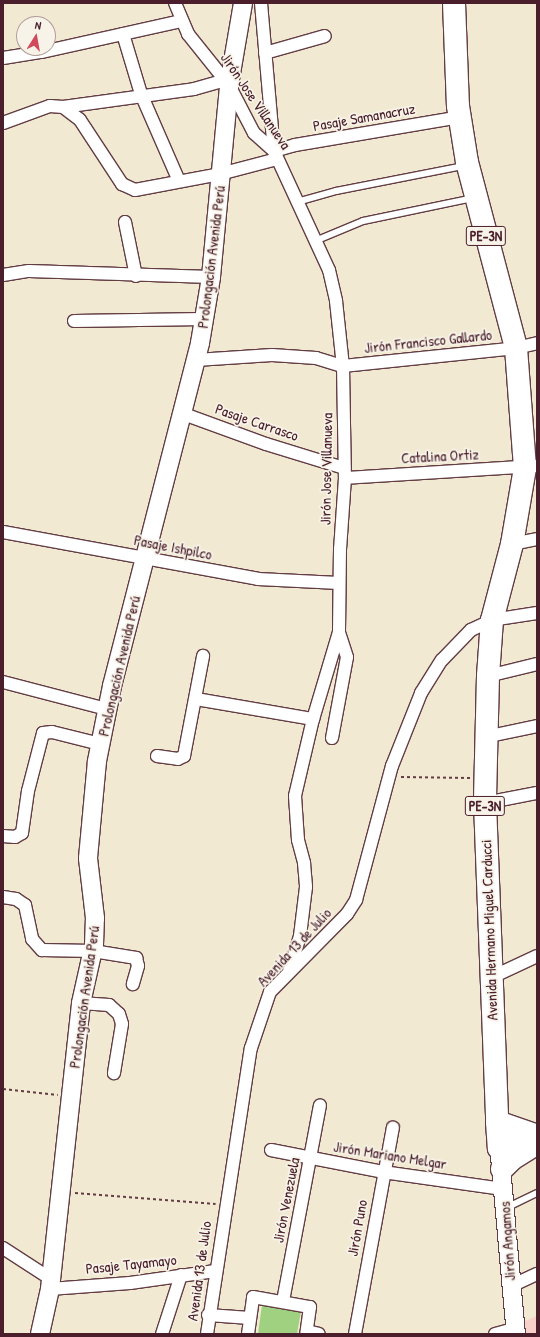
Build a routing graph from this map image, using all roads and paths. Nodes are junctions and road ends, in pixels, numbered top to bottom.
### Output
1 (175, 3) edge
2 (243, 3) edge
3 (261, 3) edge
4 (454, 3) edge
5 (181, 21) junction
6 (123, 34) junction
7 (326, 36) dead end
8 (265, 53) junction
9 (3, 58) edge
10 (227, 82) junction
11 (141, 94) junction
12 (63, 107) junction
13 (460, 117) junction
14 (3, 123) edge
15 (275, 155) junction
16 (468, 165) junction
17 (220, 174) junction
18 (179, 181) junction
19 (474, 197) junction
20 (297, 202) junction
21 (125, 222) dead end
22 (315, 241) junction
23 (3, 276) edge
24 (136, 276) junction
25 (211, 277) junction
26 (204, 319) junction
27 (74, 321) dead end
28 (537, 343) edge
29 (516, 348) junction
30 (196, 360) junction
31 (343, 366) junction
32 (182, 413) junction
33 (531, 467) edge
34 (344, 473) junction
35 (3, 532) edge
36 (537, 539) edge
37 (512, 544) junction
38 (145, 558) junction
39 (339, 583) junction
40 (537, 613) edge
41 (492, 620) junction
42 (339, 632) junction
43 (203, 656) dead end
44 (537, 664) edge
45 (488, 676) junction
46 (3, 682) edge
47 (196, 699) junction
48 (107, 709) junction
49 (313, 719) junction
50 (537, 726) edge
51 (485, 737) junction
52 (332, 738) dead end
53 (100, 744) junction
54 (157, 756) dead end
55 (390, 776) junction
56 (485, 776) junction
57 (537, 793) edge
58 (485, 803) junction
59 (3, 836) edge
60 (3, 898) edge
61 (93, 951) junction
62 (537, 956) edge
63 (289, 972) junction
64 (490, 978) junction
65 (133, 984) dead end
66 (81, 1003) junction
67 (114, 1073) dead end
68 (3, 1089) edge
69 (70, 1096) junction
70 (320, 1105) dead end
71 (392, 1127) dead end
72 (498, 1136) junction
73 (536, 1139) edge
74 (271, 1150) dead end
75 (311, 1158) junction
76 (383, 1172) junction
77 (503, 1179) junction
78 (60, 1191) junction
79 (537, 1194) edge
80 (225, 1204) junction
81 (505, 1209) junction
82 (3, 1248) edge
83 (215, 1272) junction
84 (537, 1274) edge
85 (181, 1275) junction
86 (51, 1284) junction
87 (511, 1286) junction
88 (283, 1301) junction
89 (208, 1315) junction
90 (250, 1318) junction
91 (306, 1332) edge
92 (515, 1332) edge
93 (40, 1334) edge
94 (162, 1334) edge
95 (207, 1334) edge
96 (248, 1334) edge
97 (319, 1334) edge
98 (355, 1334) edge
99 (495, 1334) edge

1 - 5 street, Jirón Jose Villanueva
2 - 10 street, Prolongación Avenida Perú
3 - 8 street
4 - 13 highway, Avenida Hermano Miguel Carducci / PE-3N
5 - 6 street
5 - 10 street, Jirón Jose Villanueva
6 - 9 street
6 - 11 street
7 - 8 street
8 - 15 street
10 - 11 street
10 - 15 street, Jirón Jose Villanueva
10 - 17 street, Prolongación Avenida Perú
11 - 12 street
11 - 18 street
12 - 14 street
12 - 18 street, Pasaje Samanacruz
13 - 15 street, Pasaje Samanacruz
13 - 16 highway, Avenida Hermano Miguel Carducci / PE-3N
15 - 17 street, Pasaje Samanacruz
15 - 20 street, Jirón Jose Villanueva
16 - 19 highway, Avenida Hermano Miguel Carducci / PE-3N
16 - 20 lane
17 - 18 street, Pasaje Samanacruz
17 - 25 street, Prolongación Avenida Perú
19 - 22 lane
19 - 29 highway, Avenida Hermano Miguel Carducci / PE-3N
20 - 22 street, Jirón Jose Villanueva
21 - 24 street
22 - 31 street, Jirón Jose Villanueva
23 - 24 street
24 - 25 street
25 - 26 street, Prolongación Avenida Perú
26 - 27 street
26 - 30 street, Prolongación Avenida Perú
28 - 29 street, Jirón Francisco Gallardo
29 - 31 street, Jirón Francisco Gallardo
29 - 33 highway, Avenida Hermano Miguel Carducci / PE-3N
30 - 31 street
30 - 32 street, Prolongación Avenida Perú
31 - 34 street, Jirón Jose Villanueva
32 - 34 street, Pasaje Carrasco
32 - 38 street, Prolongación Avenida Perú
33 - 34 street, Catalina Ortiz
33 - 37 highway, Avenida Hermano Miguel Carducci / PE-3N
34 - 39 street, Jirón Jose Villanueva
35 - 38 street, Pasaje Ishpilco
36 - 37 street
37 - 41 highway, Avenida Hermano Miguel Carducci / PE-3N
38 - 39 street, Pasaje Ishpilco
38 - 48 street, Prolongación Avenida Perú
39 - 42 street, Jirón Jose Villanueva
40 - 41 street, Avenida 13 de Julio
41 - 45 highway, Avenida Hermano Miguel Carducci / PE-3N
41 - 55 street, Avenida 13 de Julio
42 - 49 street, Jirón Jose Villanueva
42 - 52 street
43 - 47 street
44 - 45 street
45 - 51 highway, Avenida Hermano Miguel Carducci / PE-3N
46 - 48 street
47 - 49 street
47 - 54 street
48 - 53 street, Prolongación Avenida Perú
49 - 63 street, Jirón Jose Villanueva
50 - 51 street
51 - 56 highway, Avenida Hermano Miguel Carducci / PE-3N
53 - 59 street
53 - 61 street, Prolongación Avenida Perú
55 - 56 path
55 - 63 street, Avenida 13 de Julio
56 - 58 highway, Avenida Hermano Miguel Carducci / PE-3N
57 - 58 street
58 - 64 highway, Avenida Hermano Miguel Carducci / PE-3N
60 - 61 street
61 - 65 street
61 - 66 street, Prolongación Avenida Perú
62 - 64 street
63 - 80 street, Avenida 13 de Julio
64 - 72 highway, Avenida Hermano Miguel Carducci / PE-3N
66 - 67 street
66 - 69 street, Prolongación Avenida Perú
68 - 69 path
69 - 78 street, Prolongación Avenida Perú
70 - 75 street, Jirón Venezuela
71 - 76 street, Jirón Puno
72 - 73 highway
72 - 77 street, Jirón Angamos
73 - 77 highway
74 - 75 street, Jirón Mariano Melgar
75 - 76 street, Jirón Mariano Melgar
75 - 88 street, Jirón Venezuela
76 - 77 street, Jirón Mariano Melgar
76 - 98 street, Jirón Puno
77 - 81 street, Jirón Angamos
78 - 80 path
78 - 86 street, Prolongación Avenida Perú
79 - 81 lane
80 - 83 street, Avenida 13 de Julio
81 - 87 street, Jirón Angamos
82 - 86 street
83 - 85 street, Pasaje Tayamayo
83 - 89 street, Avenida 13 de Julio
84 - 87 street
85 - 86 street, Pasaje Tayamayo
85 - 94 street
86 - 93 street, Prolongación Avenida Perú
87 - 92 street, Jirón Angamos
88 - 90 street
88 - 91 street
89 - 90 street
89 - 95 street, Avenida 13 de Julio
90 - 96 street
91 - 97 street
92 - 99 street

